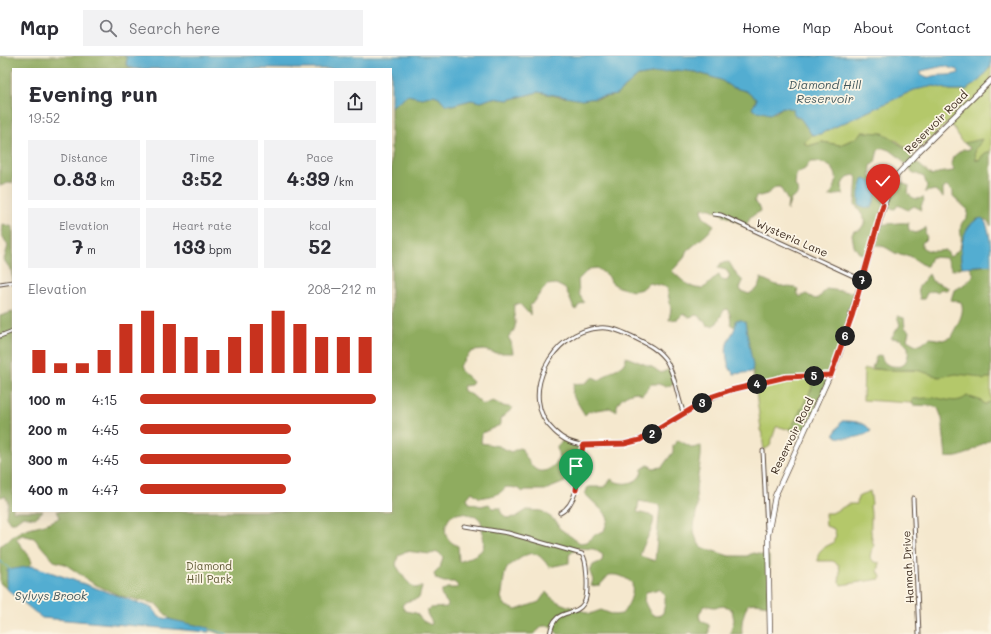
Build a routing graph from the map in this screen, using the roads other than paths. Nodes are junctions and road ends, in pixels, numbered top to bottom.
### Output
1 (991, 80) edge
2 (714, 214) dead end
3 (862, 280) junction
4 (12, 282) edge
5 (0, 284) edge
6 (12, 331) edge
7 (0, 336) edge
8 (831, 375) junction
9 (684, 414) junction
10 (583, 445) junction
11 (763, 451) dead end
12 (913, 498) dead end
13 (560, 513) dead end
14 (466, 526) dead end
15 (768, 535) junction
16 (550, 634) edge
17 (770, 634) edge
18 (919, 634) edge

1 - 3 street, Reservoir Road
2 - 3 street, Wysteria Lane
3 - 8 street, Reservoir Road
4 - 5 street
6 - 7 street
8 - 9 street
8 - 15 street, Reservoir Road
9 - 10 street
9 - 10 street
10 - 13 street
11 - 15 street
12 - 18 street, Hannah Drive
14 - 16 street
15 - 17 street, Reservoir Road

